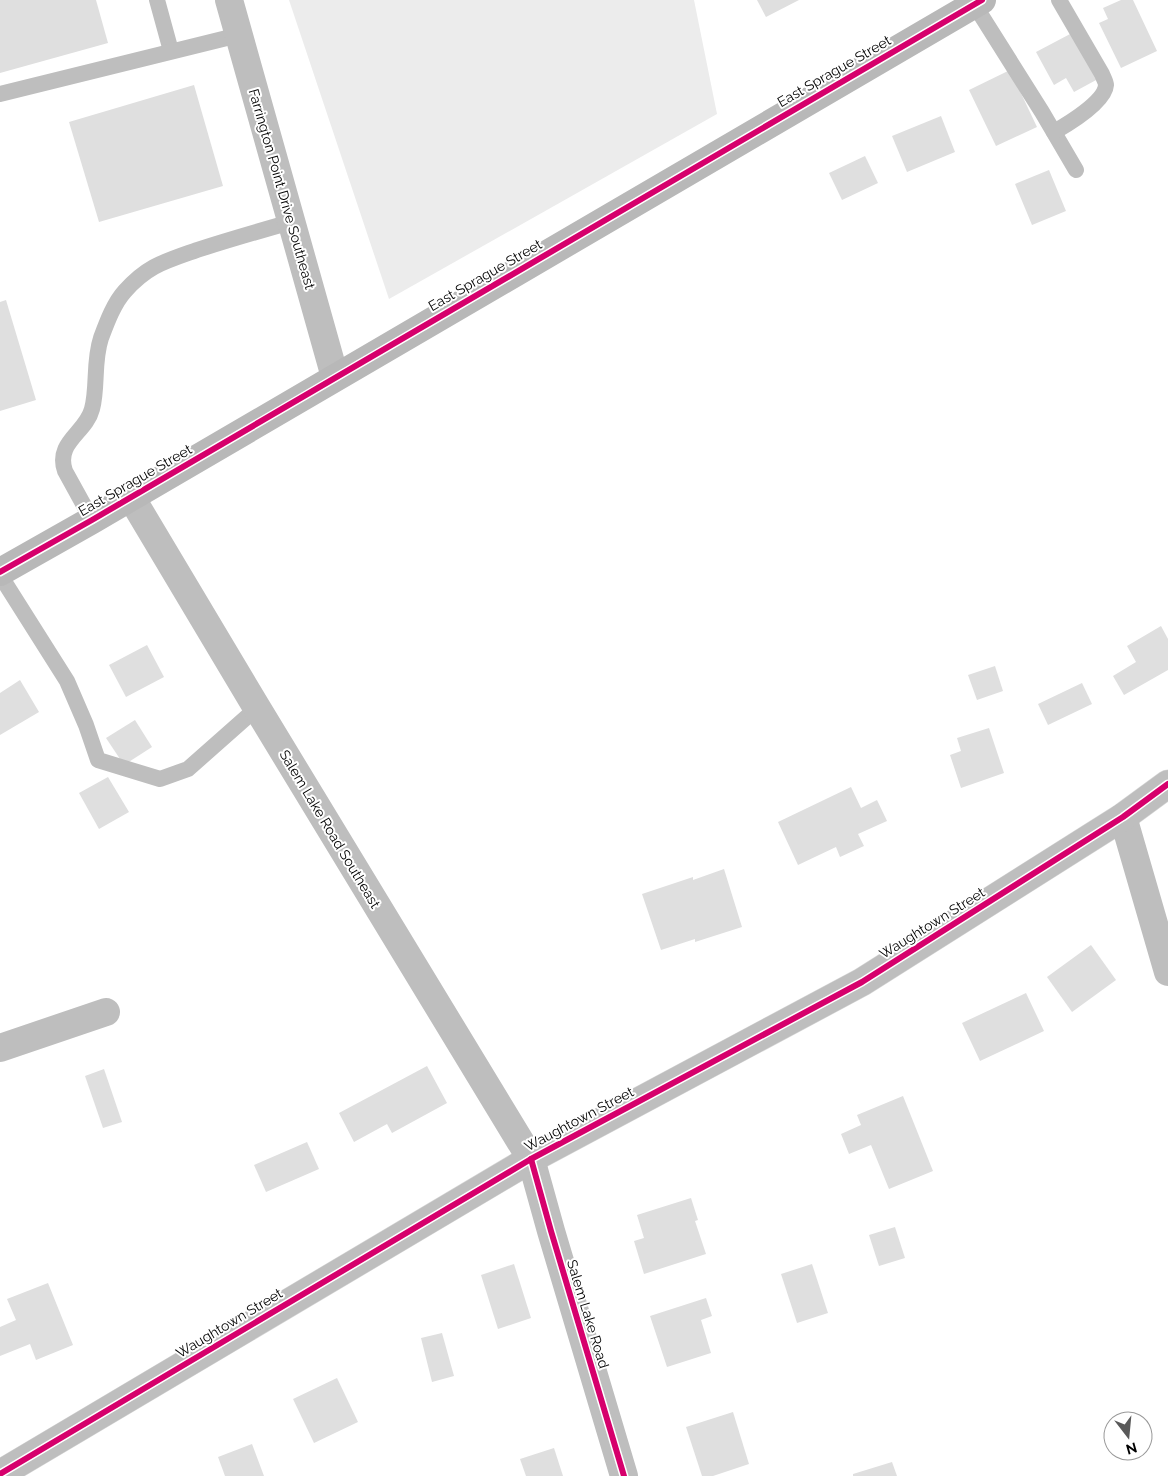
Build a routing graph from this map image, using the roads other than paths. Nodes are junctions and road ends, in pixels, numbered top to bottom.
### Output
1 (158, 0) edge
2 (229, 0) edge
3 (1059, 0) edge
4 (978, 2) edge
5 (239, 35) junction
6 (171, 51) junction
7 (0, 94) edge
8 (1054, 132) junction
9 (1076, 170) dead end
10 (291, 222) junction
11 (335, 378) junction
12 (131, 497) junction
13 (92, 520) junction
14 (0, 573) edge
15 (257, 708) junction
16 (1168, 784) edge
17 (1123, 817) junction
18 (1168, 972) edge
19 (106, 1012) dead end
20 (0, 1048) edge
21 (531, 1159) junction
22 (0, 1474) edge
23 (624, 1476) edge

1 - 6 lane
2 - 5 street, Farrington Point Drive Southeast
3 - 8 lane
4 - 8 lane
4 - 11 street, East Sprague Street
5 - 6 lane
5 - 10 street, Farrington Point Drive Southeast
6 - 7 lane
8 - 9 lane
10 - 11 street, Farrington Point Drive Southeast
10 - 13 lane
11 - 12 street, East Sprague Street
12 - 13 street, East Sprague Street
12 - 15 street, Salem Lake Road Southeast
13 - 14 street, East Sprague Street
14 - 15 lane
15 - 21 street, Salem Lake Road Southeast
16 - 17 street, Waughtown Street
17 - 18 street
17 - 21 street, Waughtown Street
19 - 20 street
21 - 22 street, Waughtown Street
21 - 23 street, Salem Lake Road

